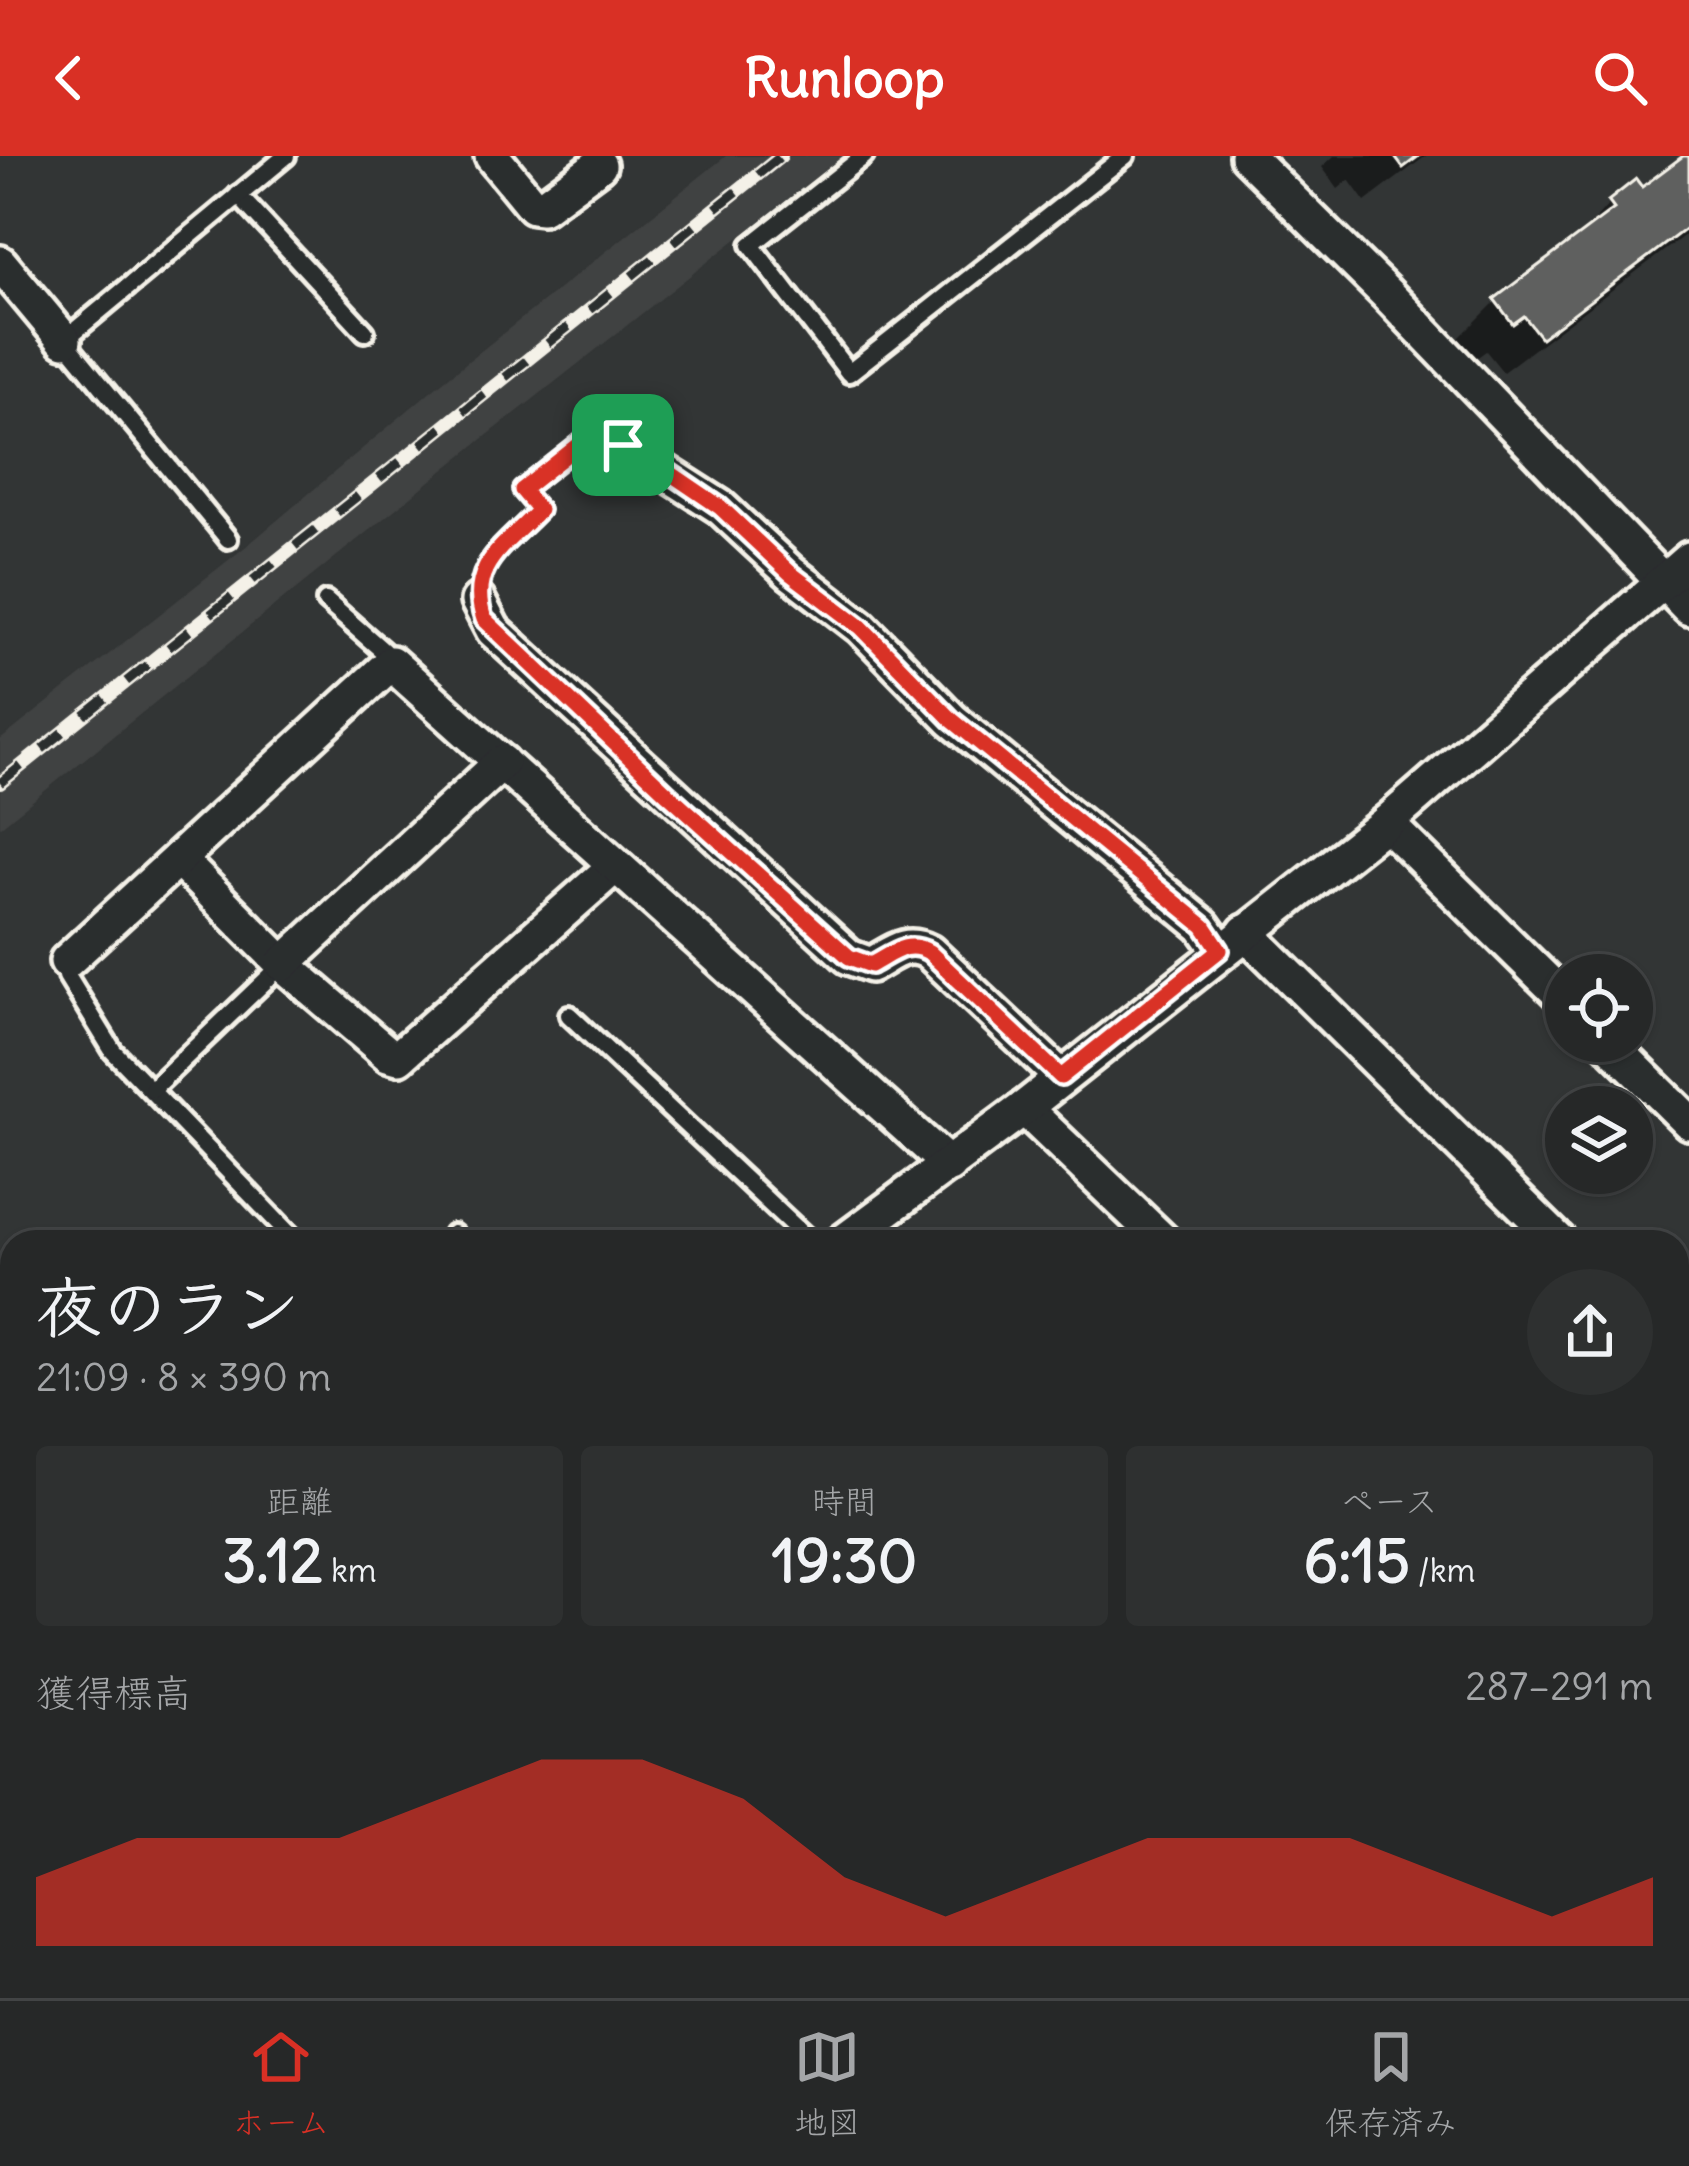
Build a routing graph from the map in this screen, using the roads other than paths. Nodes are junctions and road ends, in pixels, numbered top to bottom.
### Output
1 (286, 156) edge
2 (492, 156) edge
3 (864, 156) edge
4 (1125, 156) edge
5 (1247, 156) edge
6 (598, 165) dead end
7 (238, 195) junction
8 (0, 263) edge
9 (365, 332) dead end
10 (64, 340) junction
11 (623, 445) road end
12 (228, 539) dead end
13 (1677, 570) edge
14 (326, 601) dead end
15 (478, 601) road end
16 (1689, 608) edge
17 (392, 663) junction
18 (502, 762) junction
19 (1386, 823) junction
20 (178, 859) junction
21 (615, 866) junction
22 (1233, 941) junction
23 (67, 961) joint
24 (284, 964) junction
25 (1545, 979) edge
26 (569, 1015) dead end
27 (1628, 1062) edge
28 (1061, 1077) junction
29 (152, 1089) junction
30 (1024, 1108) junction
31 (1689, 1122) edge
32 (949, 1166) junction
33 (285, 1230) edge
34 (798, 1230) edge
35 (861, 1230) edge
36 (1151, 1230) edge
37 (1547, 1230) edge

1 - 7 lane
2 - 6 street
3 - 4 lane
5 - 13 street
7 - 9 lane
7 - 10 lane
8 - 10 street
10 - 12 lane
11 - 22 street
13 - 16 street
13 - 19 street
14 - 17 lane
15 - 28 street
17 - 18 street
17 - 20 street
18 - 21 street
18 - 24 street
19 - 22 street
19 - 25 street
20 - 23 street
20 - 24 street
21 - 24 street
21 - 32 street
22 - 28 street
22 - 37 street
23 - 29 lane
24 - 29 lane
26 - 34 lane
27 - 31 street
28 - 30 street
29 - 33 lane
30 - 32 street
30 - 36 street
32 - 35 street

